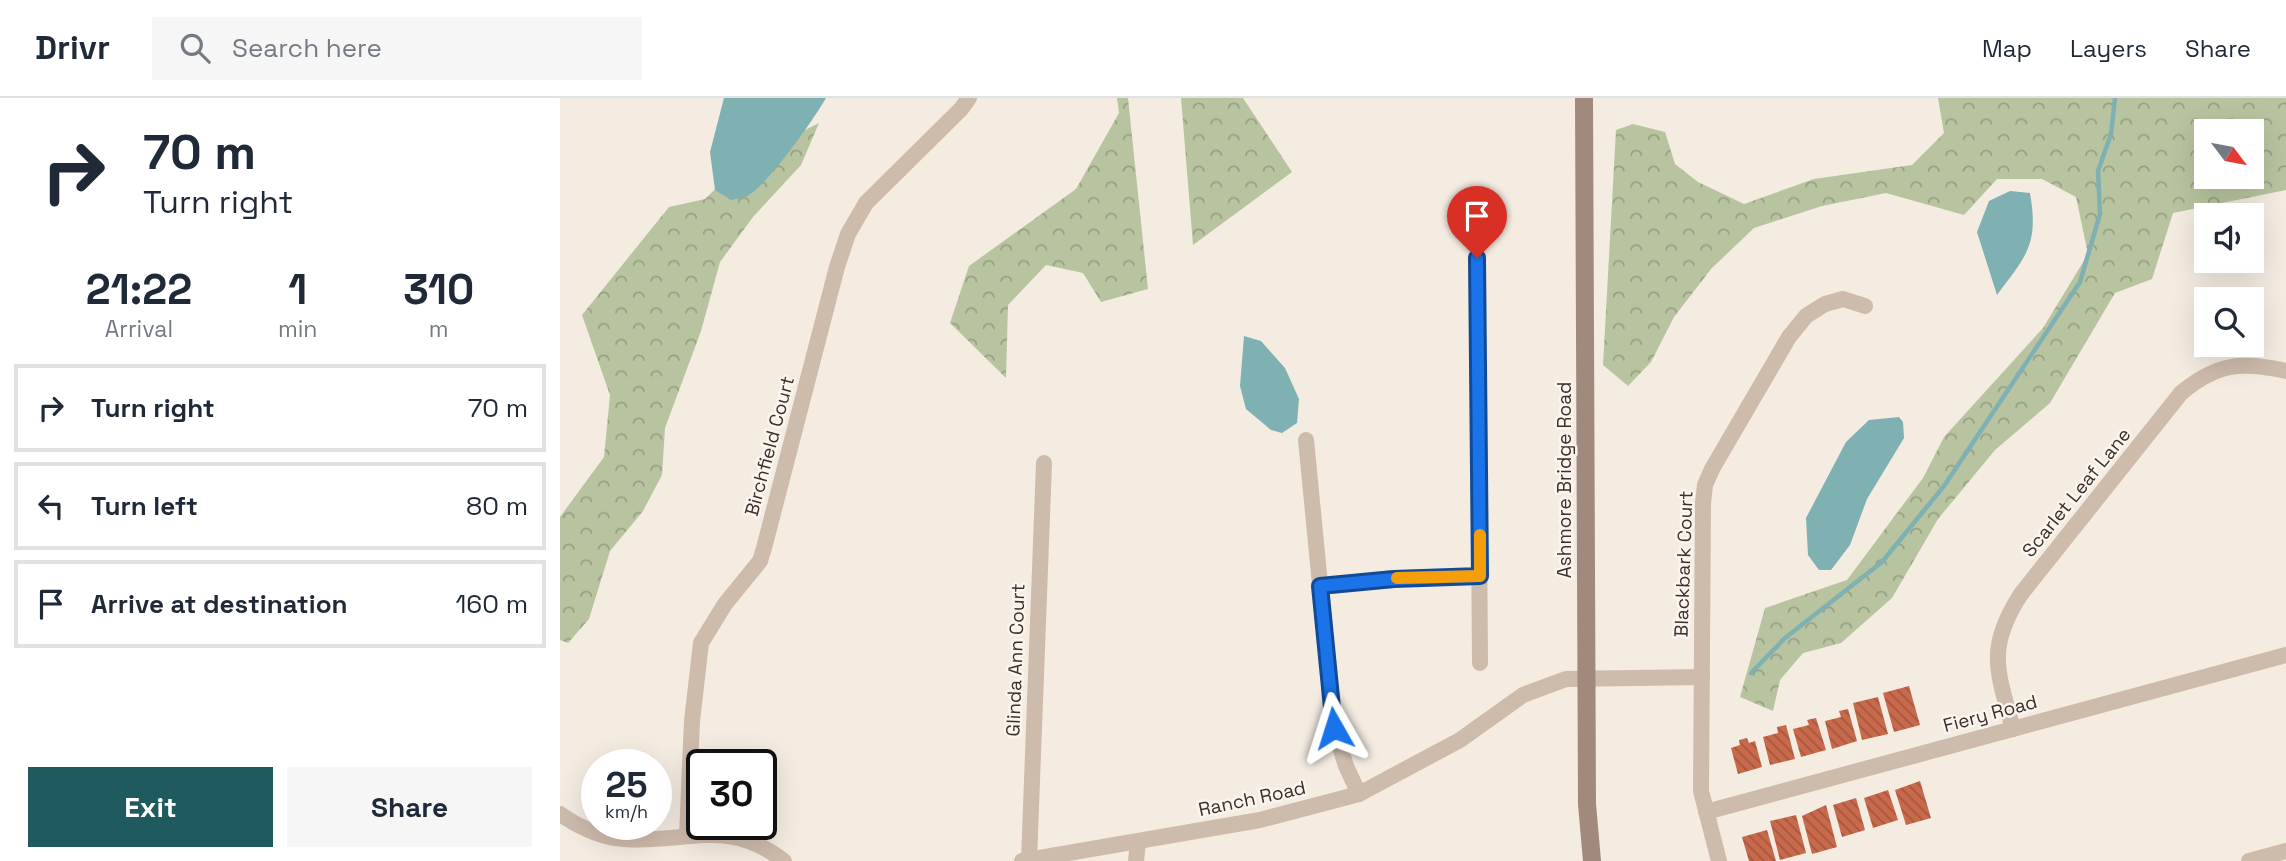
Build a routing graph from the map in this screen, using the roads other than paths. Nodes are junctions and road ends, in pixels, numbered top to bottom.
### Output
1 (969, 98) edge
2 (1584, 98) edge
3 (1477, 258) dead end
4 (1866, 306) dead end
5 (2286, 371) edge
6 (1306, 440) dead end
7 (1044, 463) dead end
8 (1480, 576) junction
9 (1320, 586) junction
10 (2286, 655) edge
11 (1480, 663) dead end
12 (1702, 677) junction
13 (1586, 678) junction
14 (2013, 729) junction
15 (691, 749) edge
16 (1359, 794) junction
17 (1706, 812) junction
18 (560, 814) edge
19 (686, 836) edge
20 (750, 840) edge
21 (1138, 842) junction
22 (2286, 851) edge
23 (1025, 860) edge
24 (783, 861) edge
25 (1136, 861) edge
26 (1592, 861) edge
27 (1719, 861) edge
28 (2249, 861) edge

1 - 15 street, Birchfield Court
2 - 13 main road, Ashmore Bridge Road
3 - 8 street
4 - 12 street, Blackbark Court
5 - 14 street, Scarlet Leaf Lane
6 - 9 street
7 - 23 street, Glinda Ann Court
8 - 9 street
8 - 11 street
9 - 16 street
10 - 14 street, Fiery Road
12 - 13 street, Ranch Road
12 - 17 street, Blackbark Court
13 - 16 street, Ranch Road
13 - 26 main road, Ashmore Bridge Road
14 - 17 street, Fiery Road
16 - 21 street, Ranch Road
17 - 27 street, Blackbark Court
18 - 19 street
20 - 24 street
21 - 23 street, Ranch Road
21 - 25 street
22 - 28 street

